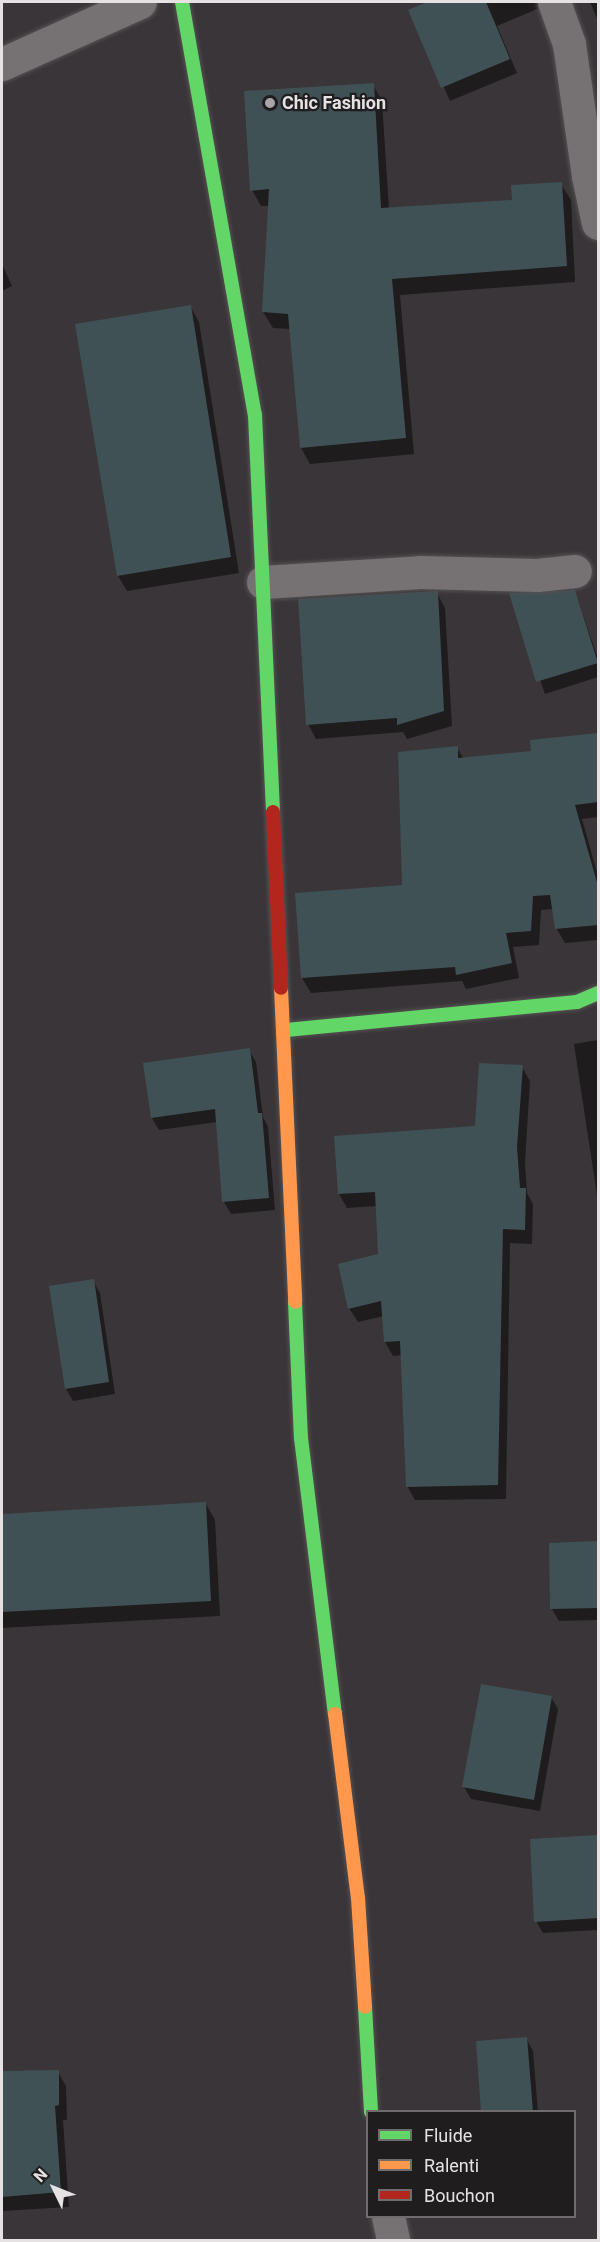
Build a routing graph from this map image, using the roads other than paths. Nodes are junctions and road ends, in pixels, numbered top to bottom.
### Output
1 (140, 2) edge
2 (182, 2) edge
3 (554, 2) edge
4 (2, 64) edge
5 (598, 224) edge
6 (575, 572) dead end
7 (263, 582) junction
8 (598, 993) edge
9 (285, 1030) junction
10 (371, 2110) edge
11 (388, 2218) edge
12 (393, 2241) edge

1 - 4 street
2 - 7 street
3 - 5 street
6 - 7 street
7 - 9 street
8 - 9 street
9 - 10 street
11 - 12 street

